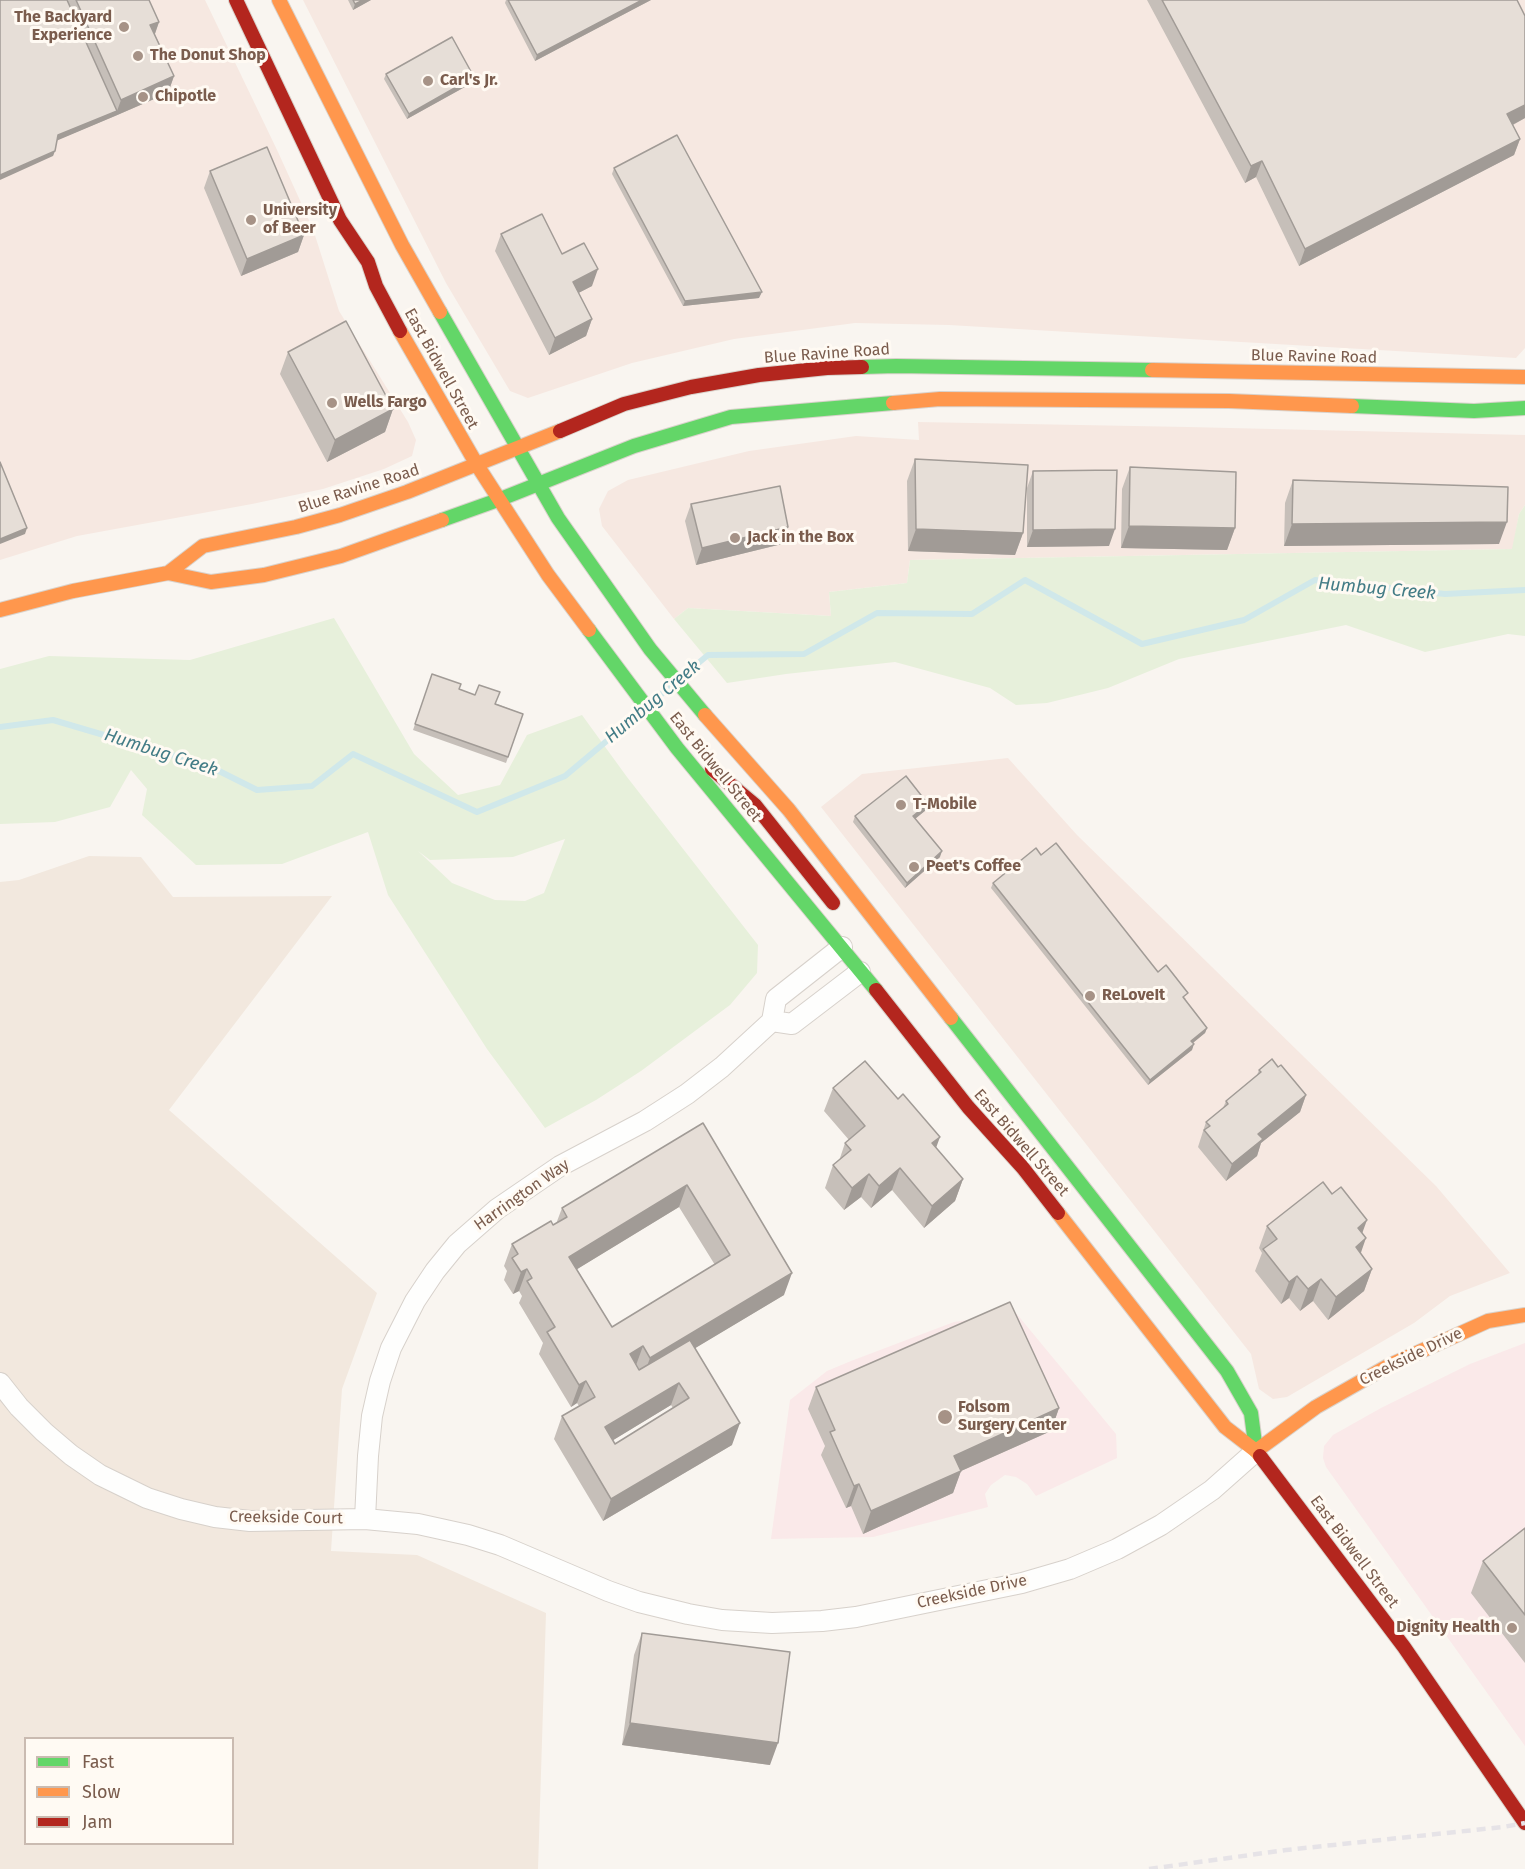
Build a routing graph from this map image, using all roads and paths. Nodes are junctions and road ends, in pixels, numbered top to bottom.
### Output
1 (236, 0) edge
2 (279, 0) edge
3 (311, 63) junction
4 (296, 64) dead end
5 (297, 96) dead end
6 (284, 104) junction
7 (360, 191) dead end
8 (397, 236) junction
9 (986, 367) junction
10 (1525, 377) edge
11 (963, 381) dead end
12 (898, 387) dead end
13 (1389, 395) dead end
14 (882, 405) junction
15 (1364, 408) junction
16 (1525, 408) edge
17 (517, 447) junction
18 (477, 465) junction
19 (538, 484) junction
20 (498, 500) junction
21 (168, 573) junction
22 (0, 610) edge
23 (670, 739) junction
24 (844, 917) dead end
25 (842, 947) junction
26 (865, 967) junction
27 (772, 1021) junction
28 (1006, 1110) dead end
29 (1036, 1126) junction
30 (1525, 1315) edge
31 (0, 1383) edge
32 (1256, 1450) junction
33 (364, 1519) junction
34 (1525, 1823) edge

1 - 6 main road, East Bidwell Street
2 - 3 main road, East Bidwell Street
3 - 4 main road
3 - 8 main road, East Bidwell Street
5 - 6 main road
6 - 18 main road, East Bidwell Street
7 - 8 main road
8 - 17 main road, East Bidwell Street
9 - 10 main road, Blue Ravine Road
9 - 11 main road
9 - 17 main road, Blue Ravine Road
12 - 14 main road
13 - 15 main road
14 - 15 main road, Blue Ravine Road
14 - 19 main road, Blue Ravine Road
15 - 16 main road, Blue Ravine Road
17 - 18 main road, Blue Ravine Road
17 - 19 main road, East Bidwell Street
18 - 20 main road, East Bidwell Street
18 - 21 main road, Blue Ravine Road
19 - 20 main road, Blue Ravine Road
19 - 29 main road, East Bidwell Street
20 - 21 main road, Blue Ravine Road
20 - 23 main road, East Bidwell Street
21 - 22 main road, Blue Ravine Road
23 - 24 main road
23 - 25 main road, East Bidwell Street
25 - 26 main road
25 - 27 street, Harrington Way
26 - 27 street
26 - 32 main road, East Bidwell Street
27 - 33 street, Harrington Way
28 - 29 main road
29 - 32 main road, East Bidwell Street
30 - 32 main road, Creekside Drive
31 - 33 street, Creekside Court
32 - 33 street, Creekside Drive
32 - 34 main road, East Bidwell Street

